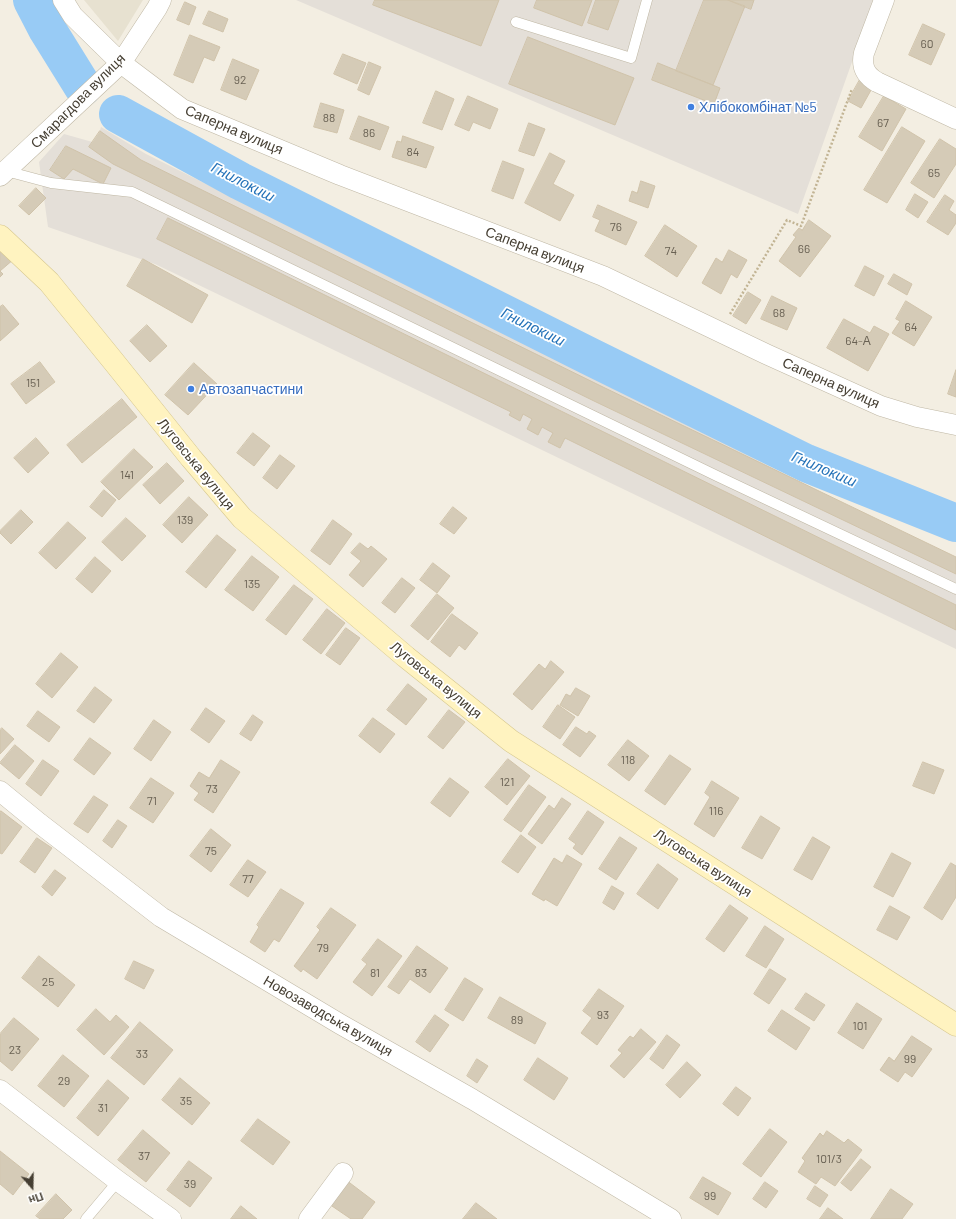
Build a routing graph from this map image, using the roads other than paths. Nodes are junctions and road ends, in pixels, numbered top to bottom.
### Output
1 (63, 0) edge
2 (161, 0) edge
3 (647, 0) edge
4 (884, 0) edge
5 (516, 22) dead end
6 (120, 63) junction
7 (956, 119) edge
8 (3, 174) edge
9 (0, 236) edge
10 (956, 425) edge
11 (956, 589) edge
12 (0, 791) edge
13 (956, 1026) edge
14 (0, 1090) edge
15 (342, 1173) dead end
16 (118, 1181) junction
17 (86, 1219) edge
18 (171, 1219) edge
19 (309, 1219) edge
20 (671, 1219) edge

1 - 6 street, Саперна вулиця
2 - 6 street, Смарагдова вулиця
3 - 5 lane
4 - 7 street
6 - 8 street, Смарагдова вулиця
6 - 10 street, Саперна вулиця
8 - 11 lane
9 - 13 street, Луговська вулиця
12 - 20 street, Новозаводська вулиця
14 - 16 street
15 - 19 street
16 - 17 lane
16 - 18 street

